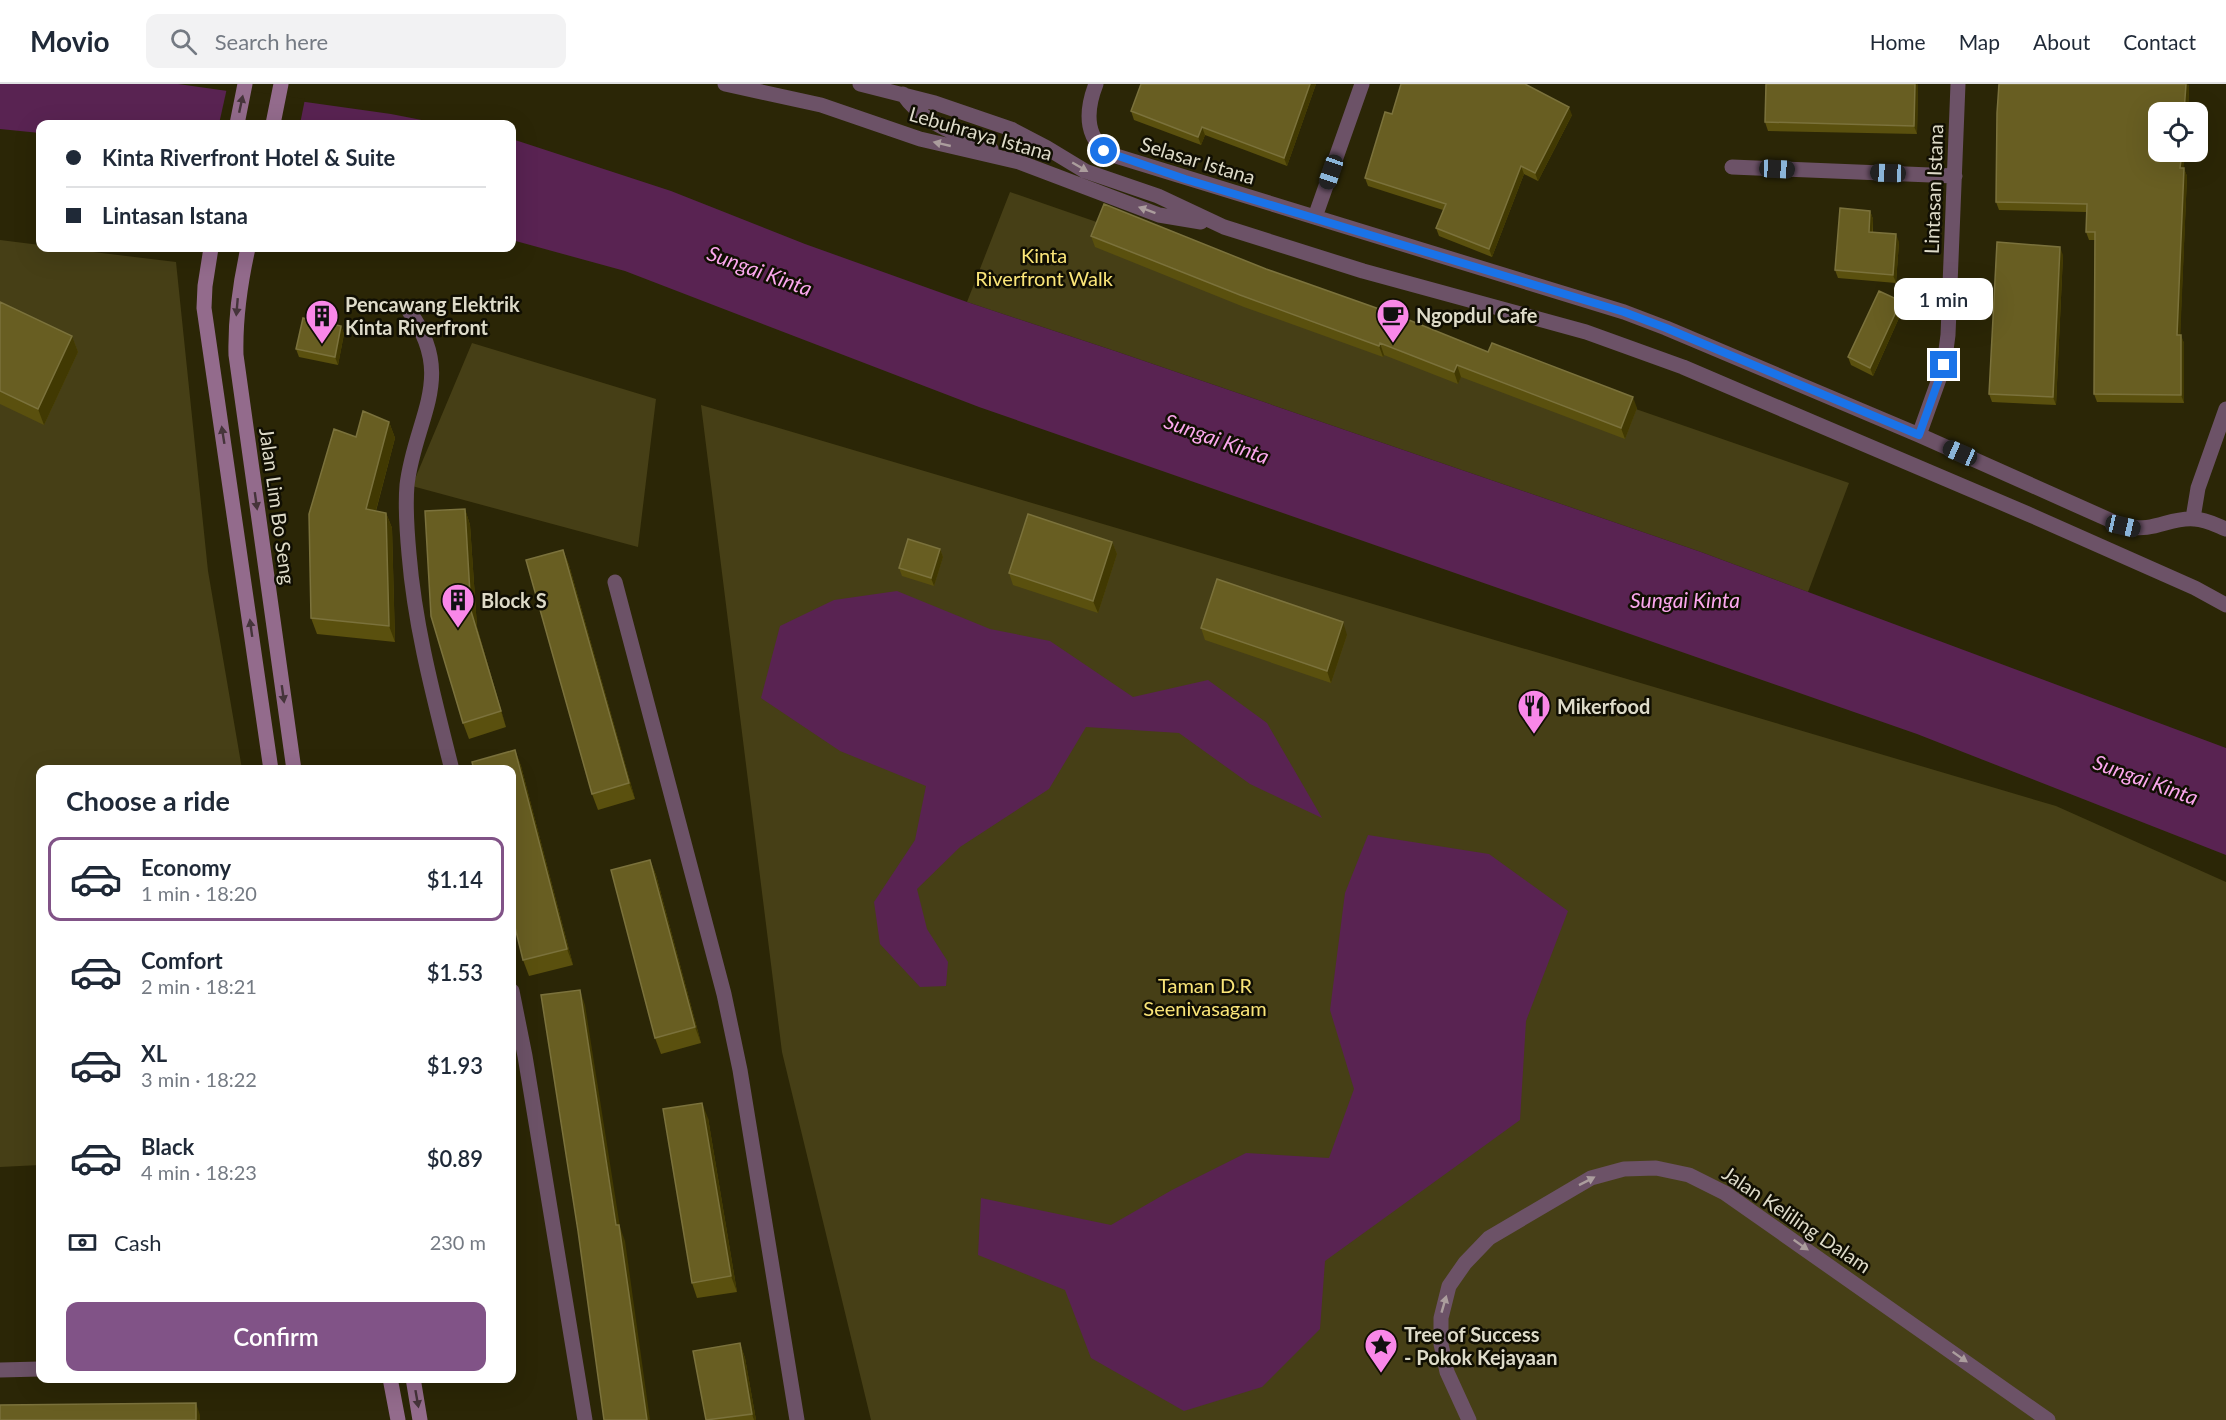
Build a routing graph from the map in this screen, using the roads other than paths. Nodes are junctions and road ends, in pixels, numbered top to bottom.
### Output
1 (245, 84) edge
2 (281, 84) edge
3 (725, 84) edge
4 (860, 84) edge
5 (1096, 84) edge
6 (1362, 84) edge
7 (1958, 84) edge
8 (903, 94) junction
9 (238, 120) edge
10 (274, 120) edge
11 (1019, 162) junction
12 (1732, 167) dead end
13 (1955, 176) junction
14 (1315, 217) junction
15 (1224, 226) junction
16 (211, 252) edge
17 (246, 252) edge
18 (409, 311) dead end
19 (2226, 409) edge
20 (1919, 435) junction
21 (2193, 518) junction
22 (2226, 529) edge
23 (615, 582) dead end
24 (2226, 605) edge
25 (270, 765) edge
26 (293, 765) edge
27 (451, 765) edge
28 (516, 1011) edge
29 (36, 1369) edge
30 (0, 1370) edge
31 (391, 1383) edge
32 (414, 1383) edge
33 (398, 1420) edge
34 (420, 1420) edge
35 (585, 1420) edge
36 (797, 1420) edge
37 (1469, 1420) edge
38 (2048, 1420) edge

9 -> 1 main road
2 - 10 main road
11 -> 3 street, Lebuhraya Istana
4 - 8 street, Lebuhraya Istana
5 - 14 street, Selasar Istana
6 - 14 street
7 - 13 street, Lintasan Istana
8 - 11 street
8 -> 15 street, Lebuhraya Istana
15 -> 11 street, Lebuhraya Istana
12 - 13 street
13 - 20 street, Lintasan Istana
14 - 20 street, Selasar Istana
15 - 24 street, Lebuhraya Istana
25 -> 16 main road
17 -> 26 main road, Jalan Lim Bo Seng
18 - 27 street
19 - 21 street
20 - 21 street, Selasar Istana
21 - 22 street
23 - 36 street
28 - 35 street
29 - 30 street
31 - 33 main road
32 -> 34 main road
37 -> 38 street, Jalan Keliling Dalam

